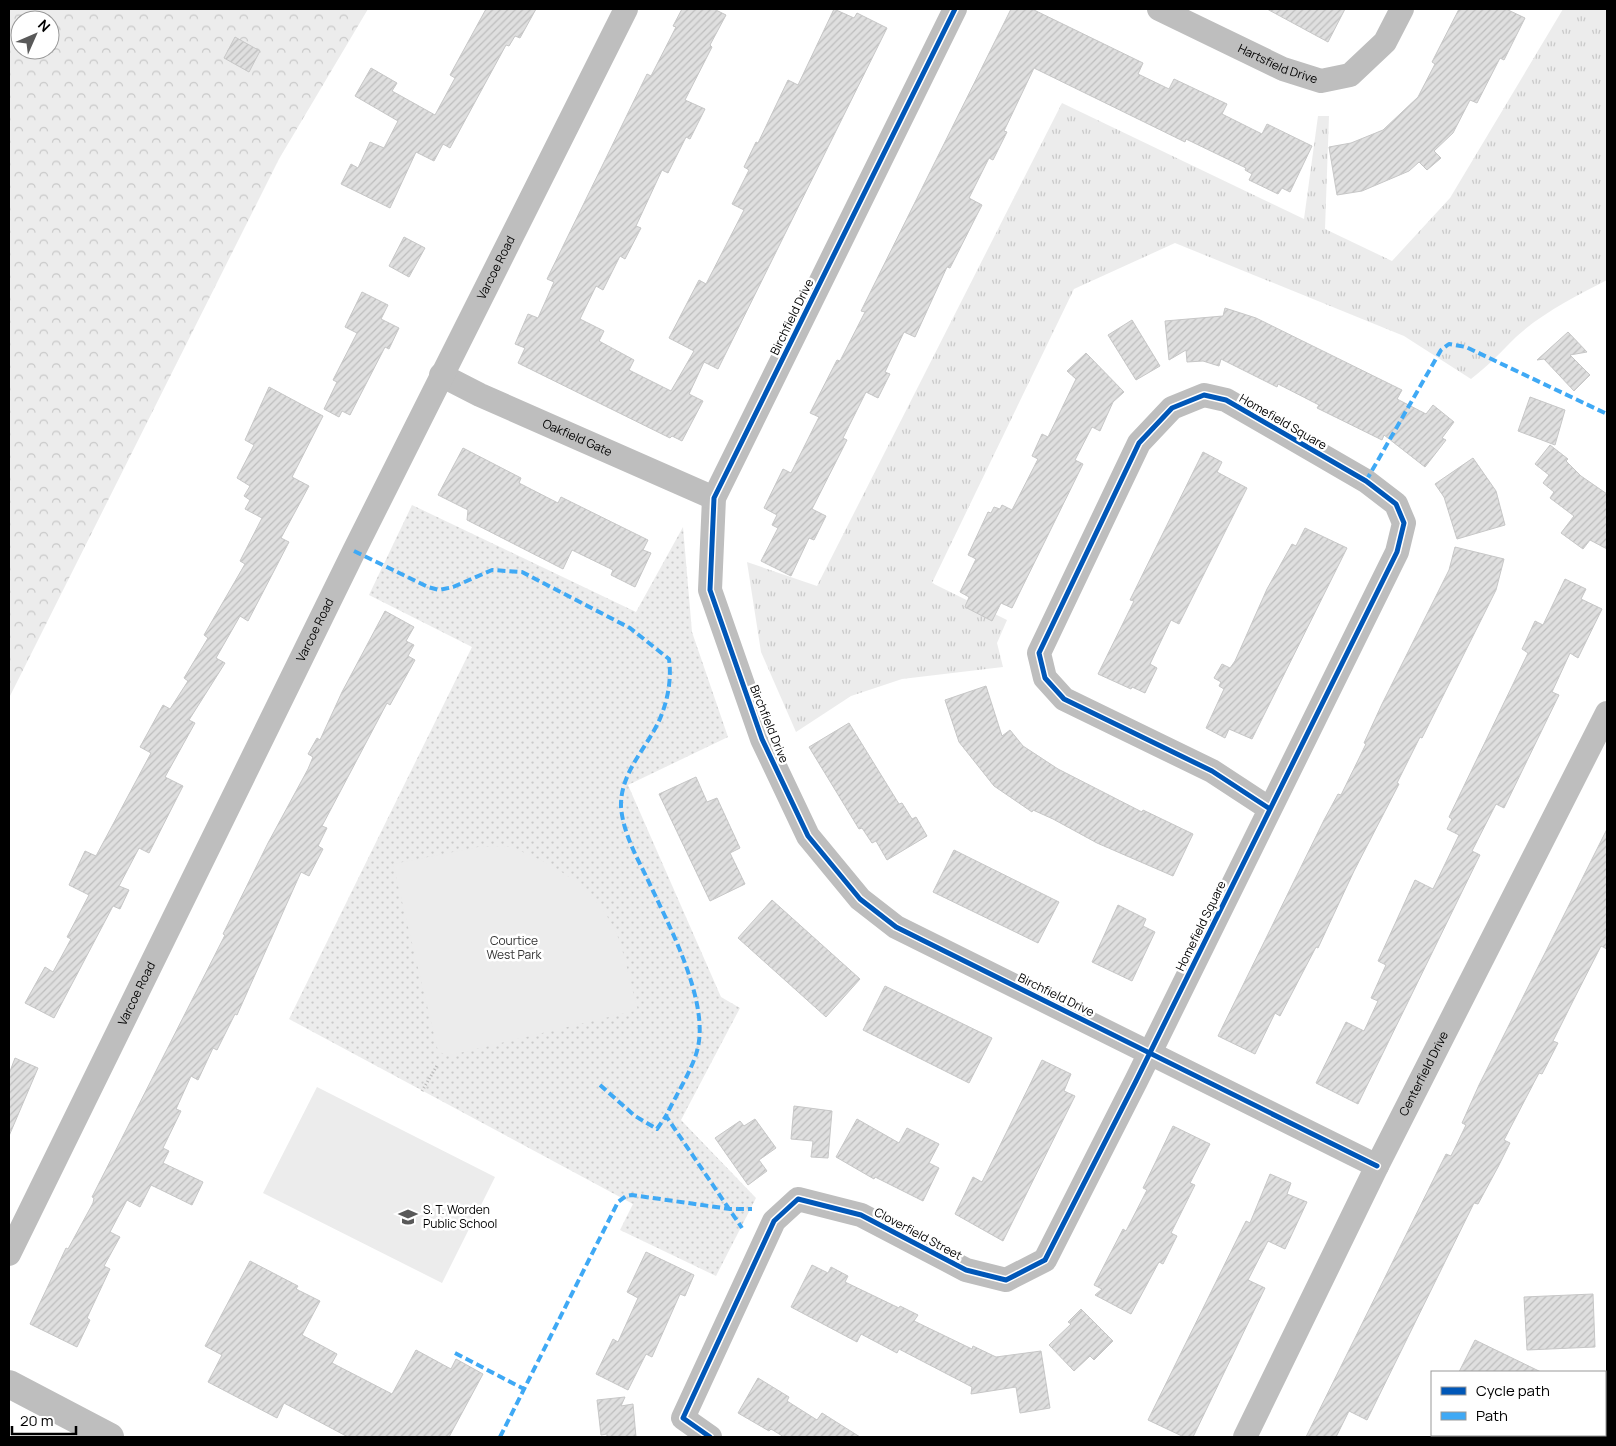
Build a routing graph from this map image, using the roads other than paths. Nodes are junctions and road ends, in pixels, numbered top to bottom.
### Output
1 (626, 9) edge
2 (955, 9) edge
3 (1159, 9) edge
4 (1402, 9) edge
5 (441, 376) junction
6 (714, 498) junction
7 (1607, 712) edge
8 (1270, 809) junction
9 (1150, 1052) junction
10 (1377, 1166) junction
11 (9, 1254) edge
12 (9, 1384) edge
13 (110, 1437) edge
14 (710, 1437) edge
15 (1245, 1437) edge

1 - 5 street, Varcoe Road
2 - 6 street, Birchfield Drive
3 - 4 street, Hartsfield Drive
5 - 6 street, Oakfield Gate
5 - 11 street, Varcoe Road
6 - 9 street, Birchfield Drive
7 - 10 street, Centerfield Drive
8 - 8 street, Homefield Square
8 - 9 street, Homefield Square
9 - 10 street, Birchfield Drive
9 - 14 street, Cloverfield Street
10 - 15 street, Centerfield Drive
12 - 13 street

